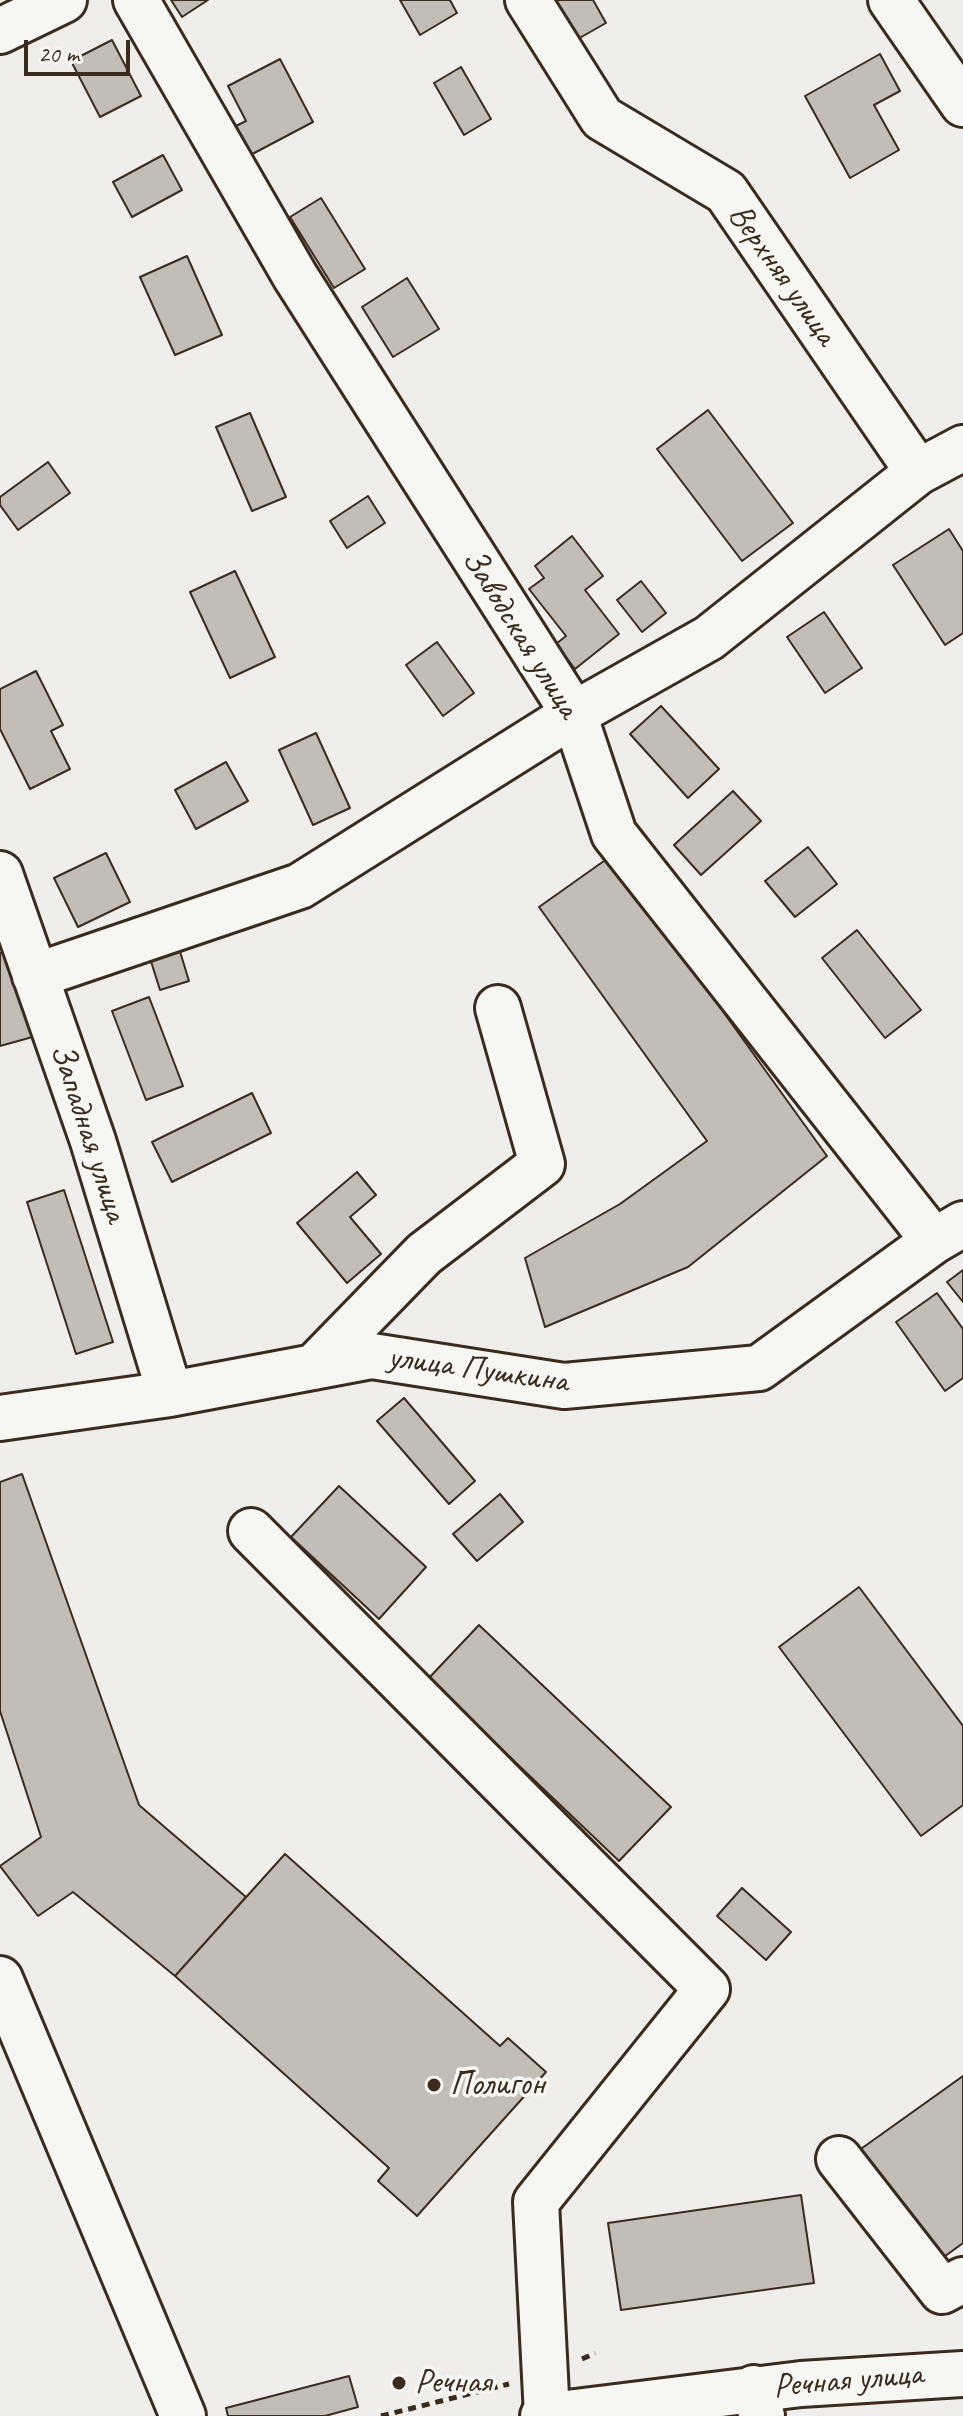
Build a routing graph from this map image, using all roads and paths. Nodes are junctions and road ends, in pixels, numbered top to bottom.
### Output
1 (64, 0) edge
2 (136, 0) edge
3 (528, 0) edge
4 (891, 0) edge
5 (0, 31) edge
6 (963, 104) edge
7 (963, 448) edge
8 (918, 472) junction
9 (574, 714) junction
10 (0, 874) edge
11 (35, 976) junction
12 (498, 1008) dead end
13 (949, 1233) edge
14 (314, 1367) junction
15 (170, 1394) junction
16 (0, 1418) edge
17 (251, 1531) dead end
18 (0, 1979) edge
19 (839, 2159) dead end
20 (963, 2280) edge
21 (595, 2353) dead end
22 (963, 2374) edge
23 (545, 2402) edge
24 (758, 2402) edge
25 (183, 2416) edge
26 (381, 2416) edge

1 - 5 street
2 - 9 street, Заводская улица
3 - 8 street, Верхняя улица
4 - 6 street
7 - 8 street
8 - 9 street
9 - 11 street
9 - 13 street, Заводская улица
10 - 11 street, Западная улица
11 - 15 street, Западная улица
12 - 14 street
13 - 14 street, улица Пушкина
14 - 15 street, улица Пушкина
15 - 16 street, улица Пушкина
17 - 23 street
18 - 25 street
19 - 20 street
21 - 23 path
22 - 24 street, Речная улица
23 - 24 street, Речная улица
23 - 26 path

